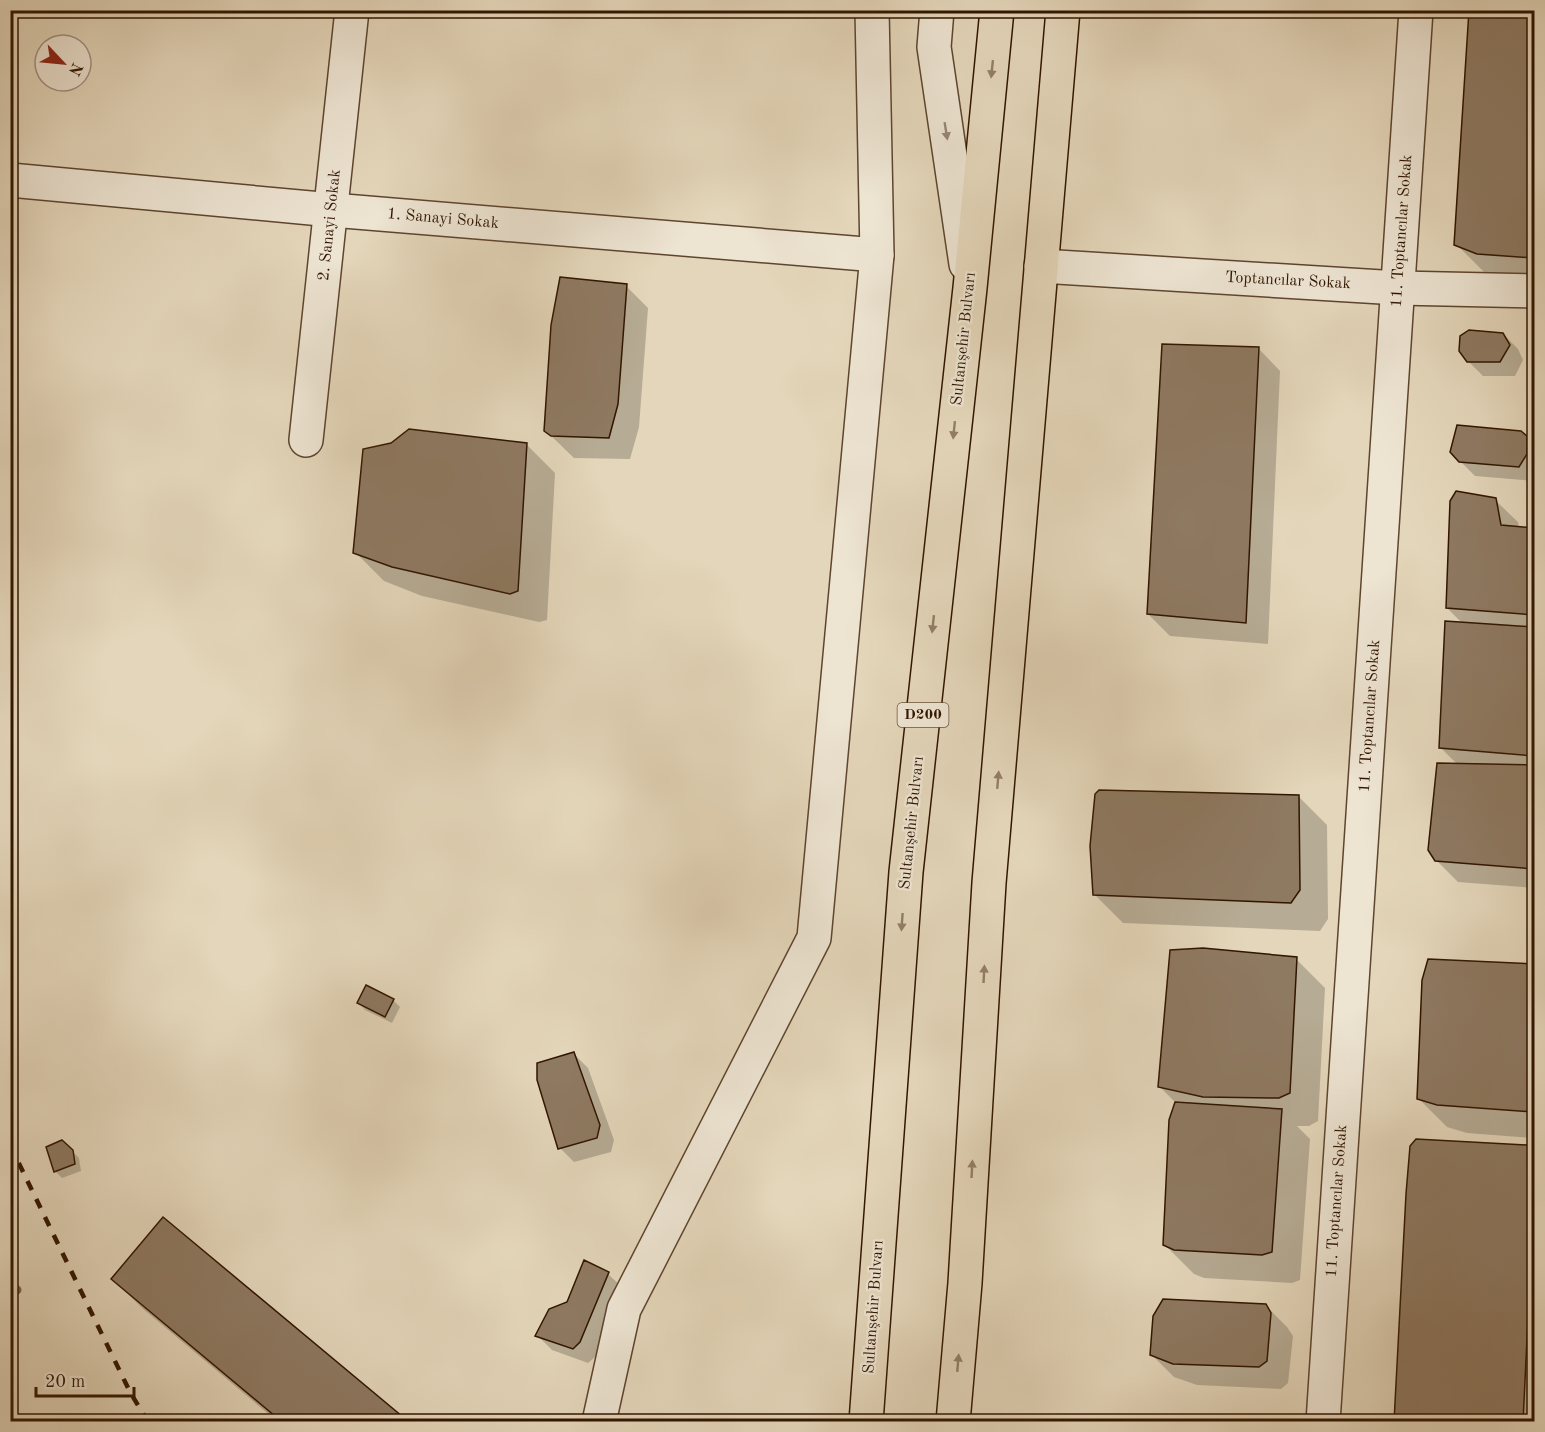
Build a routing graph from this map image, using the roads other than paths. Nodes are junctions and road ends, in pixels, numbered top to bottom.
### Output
1 (352, 10) edge
2 (872, 10) edge
3 (937, 10) edge
4 (997, 10) edge
5 (1063, 10) edge
6 (1416, 10) edge
7 (10, 180) edge
8 (332, 210) junction
9 (877, 255) junction
10 (1041, 266) junction
11 (970, 288) junction
12 (1398, 288) junction
13 (1534, 291) edge
14 (306, 440) dead end
15 (599, 1422) edge
16 (866, 1422) edge
17 (953, 1422) edge
18 (1323, 1422) edge

1 - 8 street, 2. Sanayi Sokak
2 - 9 street
3 -> 11 street
4 -> 11 highway, Sultanşehir Bulvarı / D200
5 - 10 highway
6 - 12 street, 11. Toptancılar Sokak
7 - 8 street, 1. Sanayi Sokak
8 - 9 street, 1. Sanayi Sokak
8 - 14 street, 2. Sanayi Sokak
9 - 15 street
10 - 12 street, Toptancılar Sokak
17 -> 10 highway
11 -> 16 highway, Sultanşehir Bulvarı / D200
12 - 13 street, Toptancılar Sokak
12 - 18 street, 11. Toptancılar Sokak

